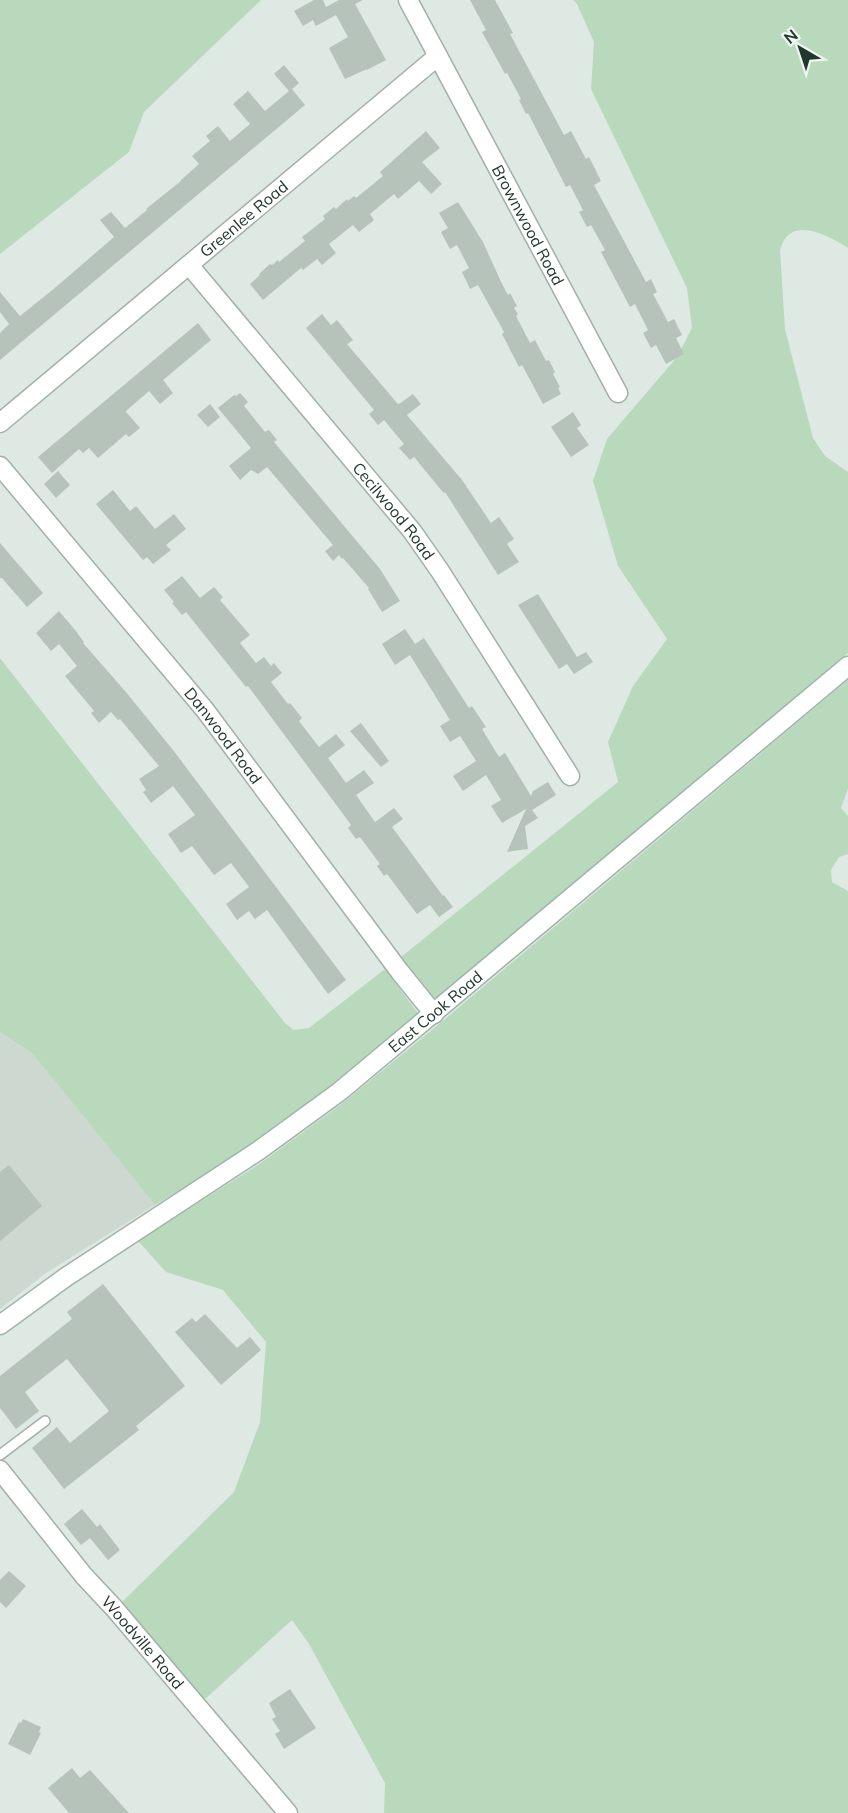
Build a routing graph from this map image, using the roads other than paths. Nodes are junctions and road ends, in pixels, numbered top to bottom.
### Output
1 (408, 0) edge
2 (438, 56) junction
3 (189, 265) junction
4 (618, 393) dead end
5 (0, 423) edge
6 (0, 466) edge
7 (848, 666) edge
8 (570, 776) dead end
9 (434, 1014) junction
10 (0, 1326) edge
11 (45, 1420) dead end
12 (0, 1455) edge
13 (0, 1470) edge
14 (288, 1813) edge

1 - 2 street
2 - 3 street, Greenlee Road
2 - 4 street, Brownwood Road
3 - 5 street, Greenlee Road
3 - 8 street, Cecilwood Road
6 - 9 street, Danwood Road
7 - 9 street, East Cook Road
9 - 10 street, East Cook Road
11 - 12 lane
13 - 14 street, Woodville Road

